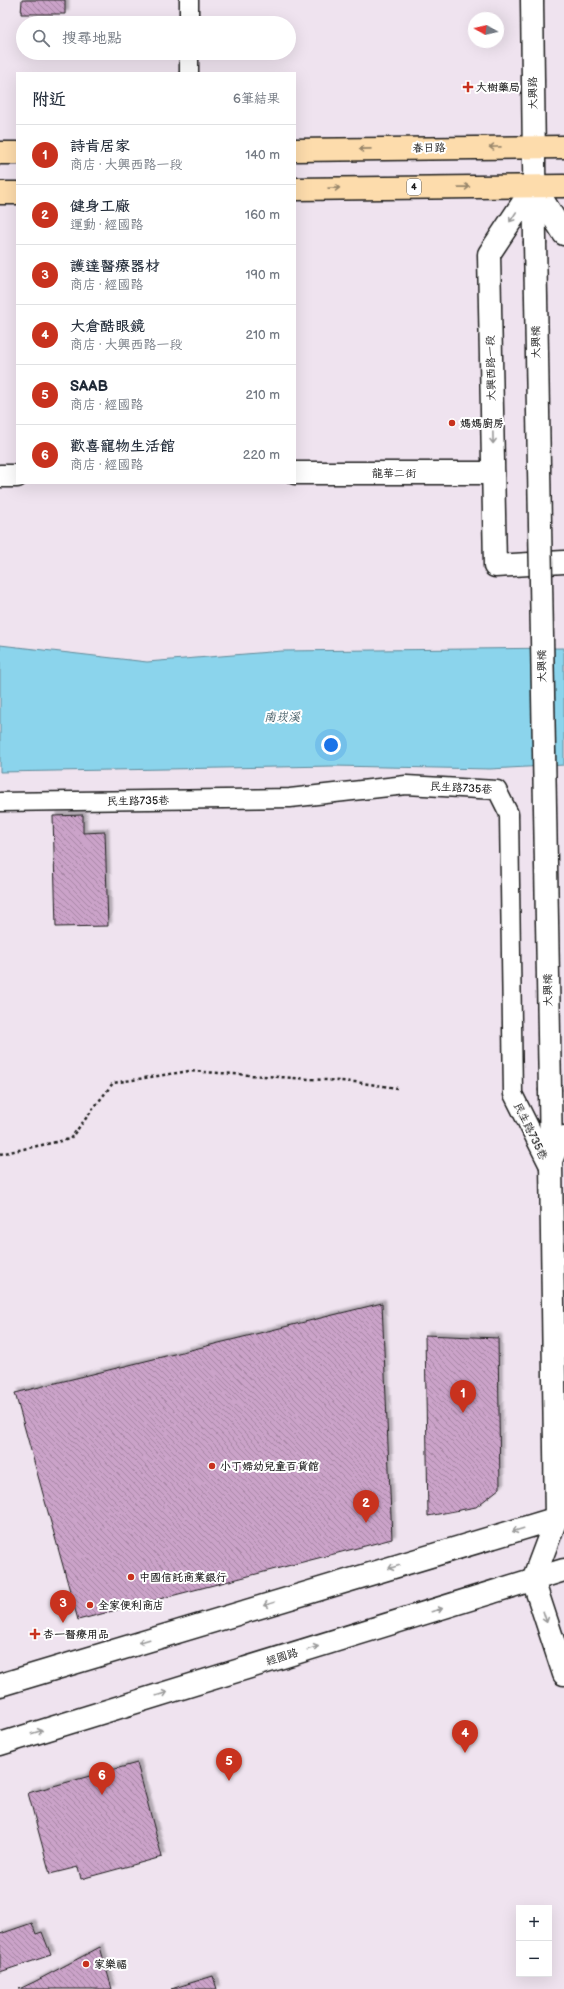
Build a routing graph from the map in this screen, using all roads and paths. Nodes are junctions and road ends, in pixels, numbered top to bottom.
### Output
1 (189, 0) edge
2 (532, 0) edge
3 (189, 16) edge
4 (189, 60) edge
5 (189, 72) edge
6 (534, 146) junction
7 (564, 147) edge
8 (296, 150) edge
9 (0, 153) edge
10 (16, 153) edge
11 (534, 186) junction
12 (564, 186) edge
13 (296, 189) edge
14 (0, 193) edge
15 (16, 193) edge
16 (564, 234) edge
17 (493, 472) junction
18 (296, 474) edge
19 (0, 476) edge
20 (16, 476) edge
21 (564, 562) edge
22 (0, 802) edge
23 (397, 1088) dead end
24 (564, 1135) edge
25 (0, 1154) edge
26 (550, 1168) junction
27 (561, 1522) edge
28 (564, 1570) edge
29 (533, 1580) junction
30 (564, 1674) edge
31 (0, 1685) edge
32 (0, 1744) edge

1 - 3 lane
2 - 6 street, 大興路
4 - 5 lane
6 - 7 main road, 春日路
6 -> 8 main road, 春日路
6 - 11 street, 大興路
9 - 10 main road
11 - 12 main road, 4
13 -> 11 main road, 4
11 - 16 street
11 -> 17 street, 大興西路一段
11 - 26 street, 大興橋, bridge
14 - 15 main road
17 - 18 street, 龍華二街
17 - 21 street, 大興西路一段
19 - 20 street
22 - 26 lane, 民生路735巷
23 - 25 path
24 - 26 lane, 民生路735巷
26 - 27 street
27 - 29 street
27 -> 31 street
28 - 29 street, 經國路
29 -> 30 street
32 -> 29 street, 經國路

